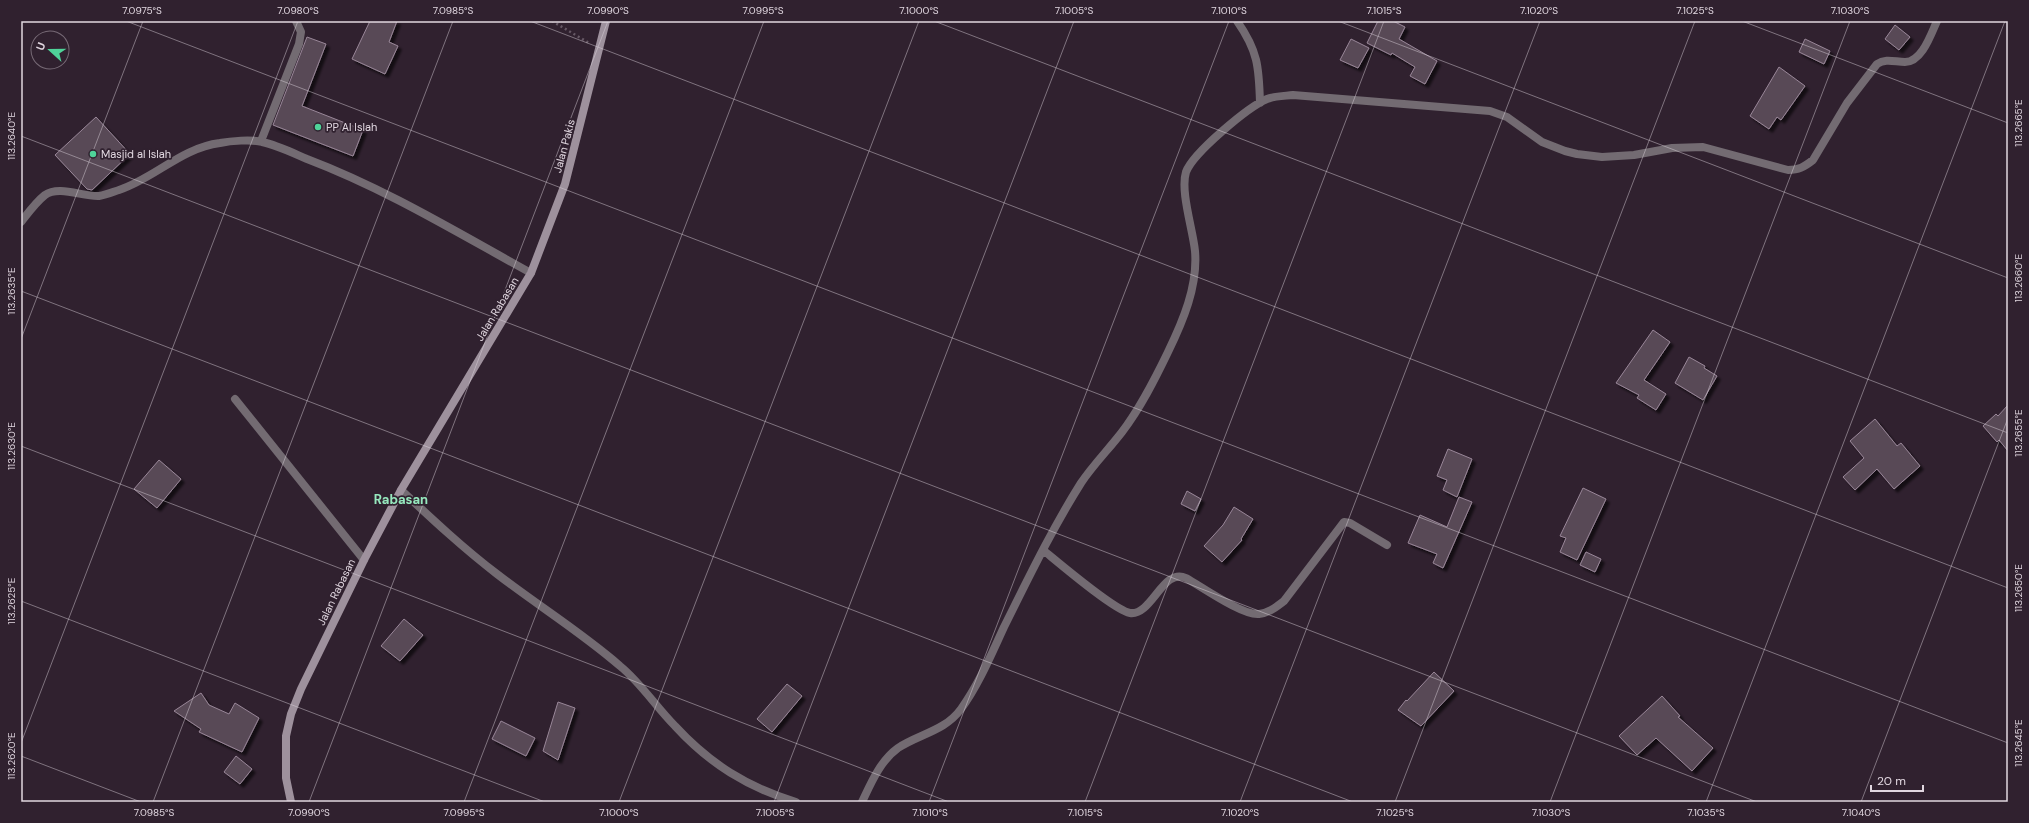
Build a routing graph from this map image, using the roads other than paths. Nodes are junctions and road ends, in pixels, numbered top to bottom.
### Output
1 (296, 21) edge
2 (606, 21) edge
3 (1237, 21) edge
4 (1937, 21) edge
5 (1260, 103) junction
6 (261, 141) junction
7 (21, 222) edge
8 (531, 273) junction
9 (235, 399) dead end
10 (401, 490) junction
11 (1387, 545) dead end
12 (1043, 550) junction
13 (364, 560) junction
14 (291, 802) edge
15 (796, 802) edge
16 (862, 802) edge

1 - 6 street
2 - 8 street, Jalan Pakis
3 - 5 street
4 - 5 street
5 - 12 street
6 - 7 street, Jalan Rabasan
6 - 8 street, Jalan Rabasan
8 - 10 street, Jalan Rabasan
9 - 13 street
10 - 13 street, Jalan Rabasan
10 - 15 street
11 - 12 street
12 - 16 street
13 - 14 street, Jalan Rabasan

